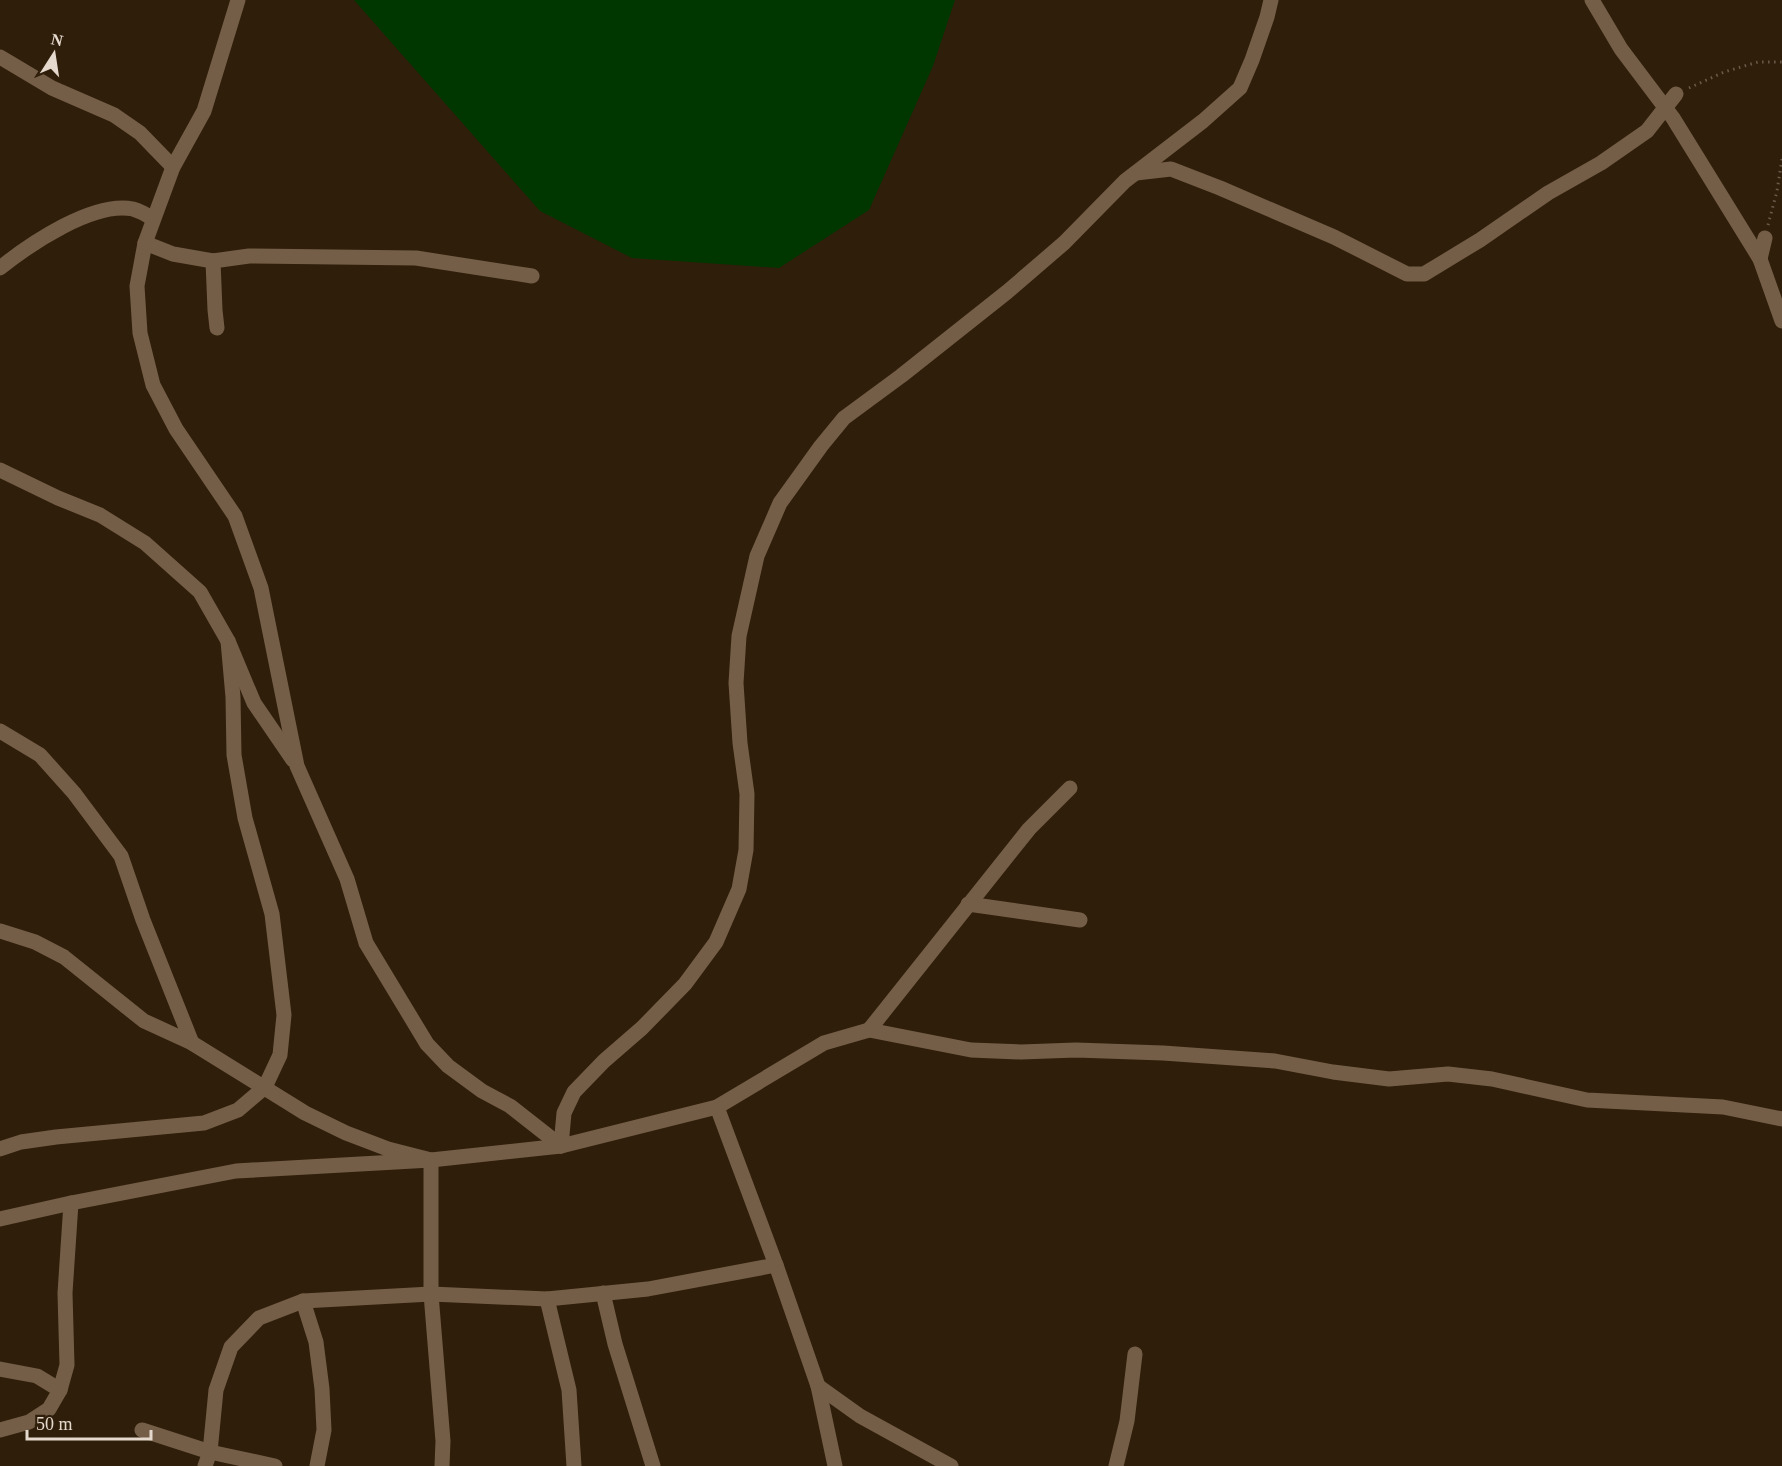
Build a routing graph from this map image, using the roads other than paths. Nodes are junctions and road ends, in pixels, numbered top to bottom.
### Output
1 (238, 0) edge
2 (1271, 0) edge
3 (1592, 0) edge
4 (0, 57) edge
5 (1676, 94) road end
6 (1665, 107) junction
7 (173, 167) junction
8 (1136, 173) junction
9 (153, 219) junction
10 (1765, 238) road end
11 (145, 243) junction
12 (1760, 259) junction
13 (213, 261) junction
14 (0, 268) edge
15 (532, 276) dead end
16 (1782, 321) edge
17 (217, 328) dead end
18 (0, 470) edge
19 (228, 641) junction
20 (0, 730) edge
21 (297, 766) junction
22 (1070, 788) dead end
23 (968, 904) junction
24 (1080, 920) dead end
25 (0, 931) edge
26 (869, 1030) junction
27 (192, 1043) junction
28 (265, 1087) junction
29 (717, 1107) junction
30 (1782, 1119) edge
31 (561, 1146) junction
32 (0, 1149) edge
33 (431, 1160) junction
34 (71, 1203) junction
35 (0, 1220) edge
36 (776, 1265) junction
37 (603, 1293) junction
38 (432, 1294) junction
39 (547, 1299) junction
40 (303, 1301) junction
41 (1135, 1354) dead end
42 (0, 1369) edge
43 (818, 1386) junction
44 (60, 1390) junction
45 (0, 1430) edge
46 (141, 1430) dead end
47 (208, 1459) edge
48 (275, 1466) edge
49 (317, 1466) edge
50 (442, 1466) edge
51 (574, 1466) edge
52 (653, 1466) edge
53 (836, 1466) edge
54 (951, 1466) edge
55 (1116, 1466) edge

1 - 7 street
2 - 8 street
3 - 6 street
4 - 7 street
5 - 6 street
6 - 8 street
6 - 12 street
7 - 9 street
8 - 31 street
9 - 11 street
9 - 14 street
10 - 12 street
11 - 13 street
11 - 21 street
12 - 16 street
13 - 15 street
13 - 17 street
18 - 19 street
19 - 21 street
19 - 28 street
20 - 27 street
21 - 31 street
22 - 23 street
23 - 24 street
23 - 26 street
25 - 27 street
26 - 29 street
26 - 30 street
27 - 28 street
28 - 32 street
28 - 33 street
29 - 31 street
29 - 36 street
31 - 33 street
33 - 34 street
33 - 38 street
34 - 35 street
34 - 44 street
36 - 37 street
36 - 43 street
37 - 39 street
37 - 52 street
38 - 39 street
38 - 40 street
38 - 50 street
39 - 51 street
40 - 47 street
40 - 49 street
41 - 55 street
42 - 44 street
43 - 53 street
43 - 54 street
44 - 45 street
46 - 47 street
47 - 48 street

